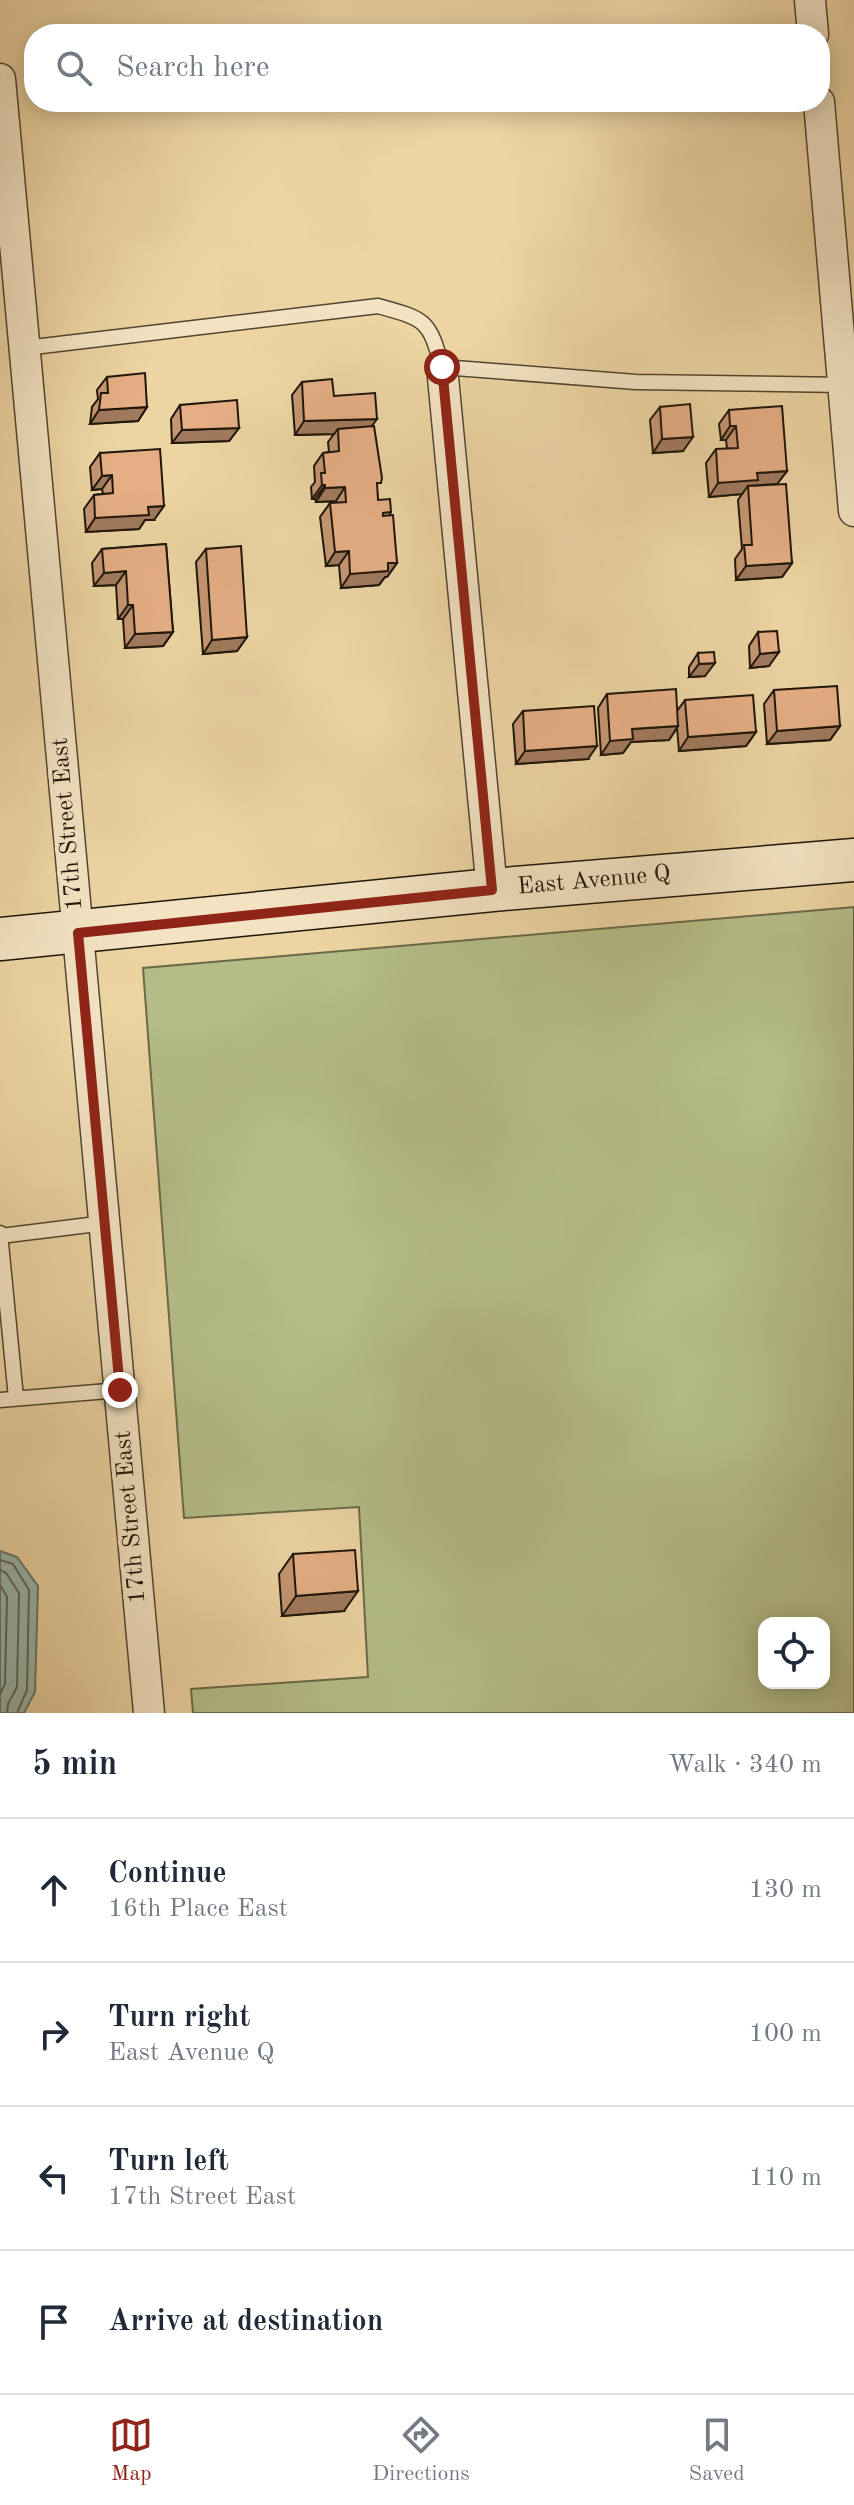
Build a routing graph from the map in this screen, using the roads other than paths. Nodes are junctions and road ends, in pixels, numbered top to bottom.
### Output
1 (810, 0) edge
2 (812, 24) edge
3 (0, 79) edge
4 (820, 112) edge
5 (25, 348) junction
6 (442, 367) junction
7 (848, 385) edge
8 (854, 511) edge
9 (854, 860) edge
10 (492, 890) junction
11 (78, 933) junction
12 (0, 939) edge
13 (105, 1223) junction
14 (0, 1234) edge
15 (120, 1390) junction
16 (16, 1398) junction
17 (0, 1400) edge
18 (149, 1713) edge

1 - 2 street
3 - 5 street, 17th Street East
4 - 7 street
5 - 6 lane
5 - 11 street, 17th Street East
6 - 7 lane
6 - 10 street
7 - 8 street
9 - 10 main road, East Avenue Q
10 - 11 main road, East Avenue Q
11 - 12 main road, East Avenue Q
11 - 13 street, 17th Street East
13 - 14 lane
13 - 15 street, 17th Street East
14 - 16 lane
15 - 16 lane
15 - 18 street, 17th Street East
16 - 17 lane

